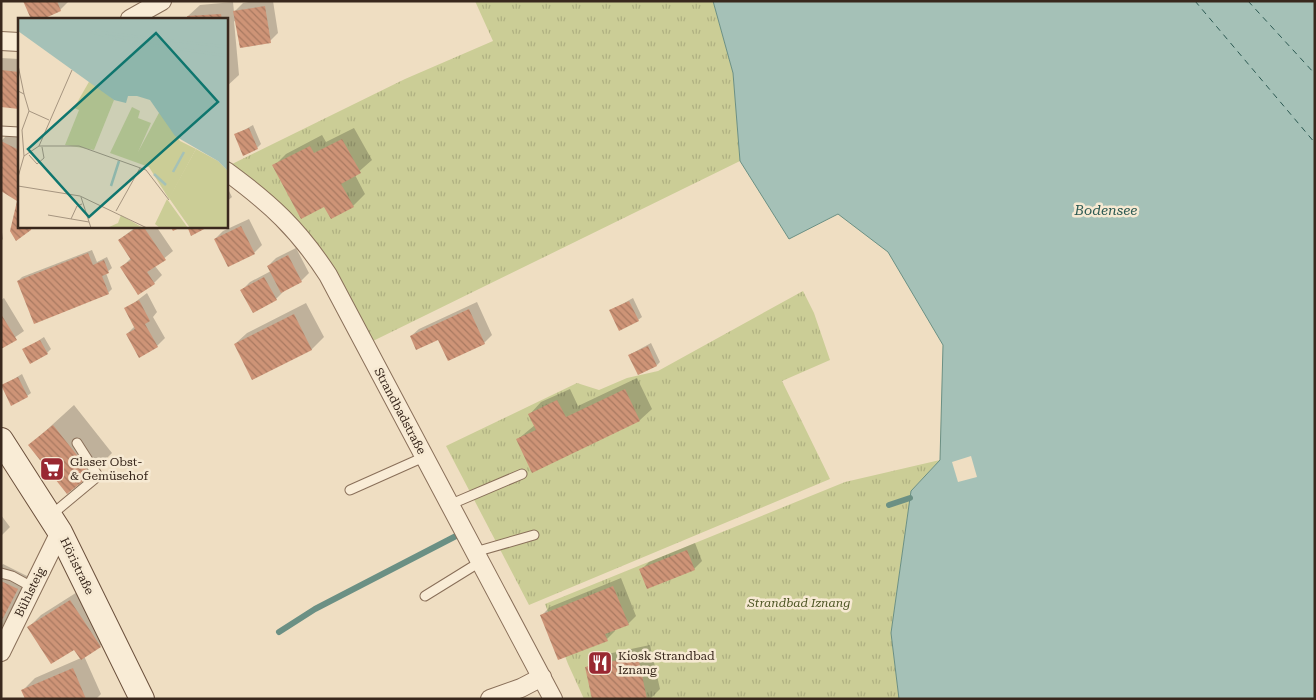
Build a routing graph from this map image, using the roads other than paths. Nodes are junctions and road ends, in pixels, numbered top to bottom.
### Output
1 (162, 1) edge
2 (132, 18) edge
3 (1, 41) edge
4 (18, 42) edge
5 (1, 131) edge
6 (18, 132) edge
7 (228, 173) edge
8 (1, 440) edge
9 (77, 443) dead end
10 (424, 456) junction
11 (522, 474) dead end
12 (350, 490) dead end
13 (449, 505) junction
14 (55, 524) junction
15 (534, 535) dead end
16 (478, 557) junction
17 (1, 573) edge
18 (32, 587) junction
19 (425, 596) dead end
20 (1, 652) edge
21 (542, 677) junction
22 (142, 699) edge
23 (490, 699) edge
24 (553, 699) edge

1 - 2 street
3 - 4 street
5 - 6 lane
7 - 10 street, Strandbadstraße
8 - 14 main road, Höristraße
9 - 14 lane
10 - 12 lane
10 - 13 street, Strandbadstraße
11 - 13 lane
13 - 16 street, Strandbadstraße
14 - 18 street, Bühlsteig
14 - 22 main road, Höristraße
15 - 16 lane
16 - 19 lane
16 - 21 street, Strandbadstraße
17 - 18 lane
18 - 20 street, Bühlsteig
21 - 23 street
21 - 24 street, Strandbadstraße

